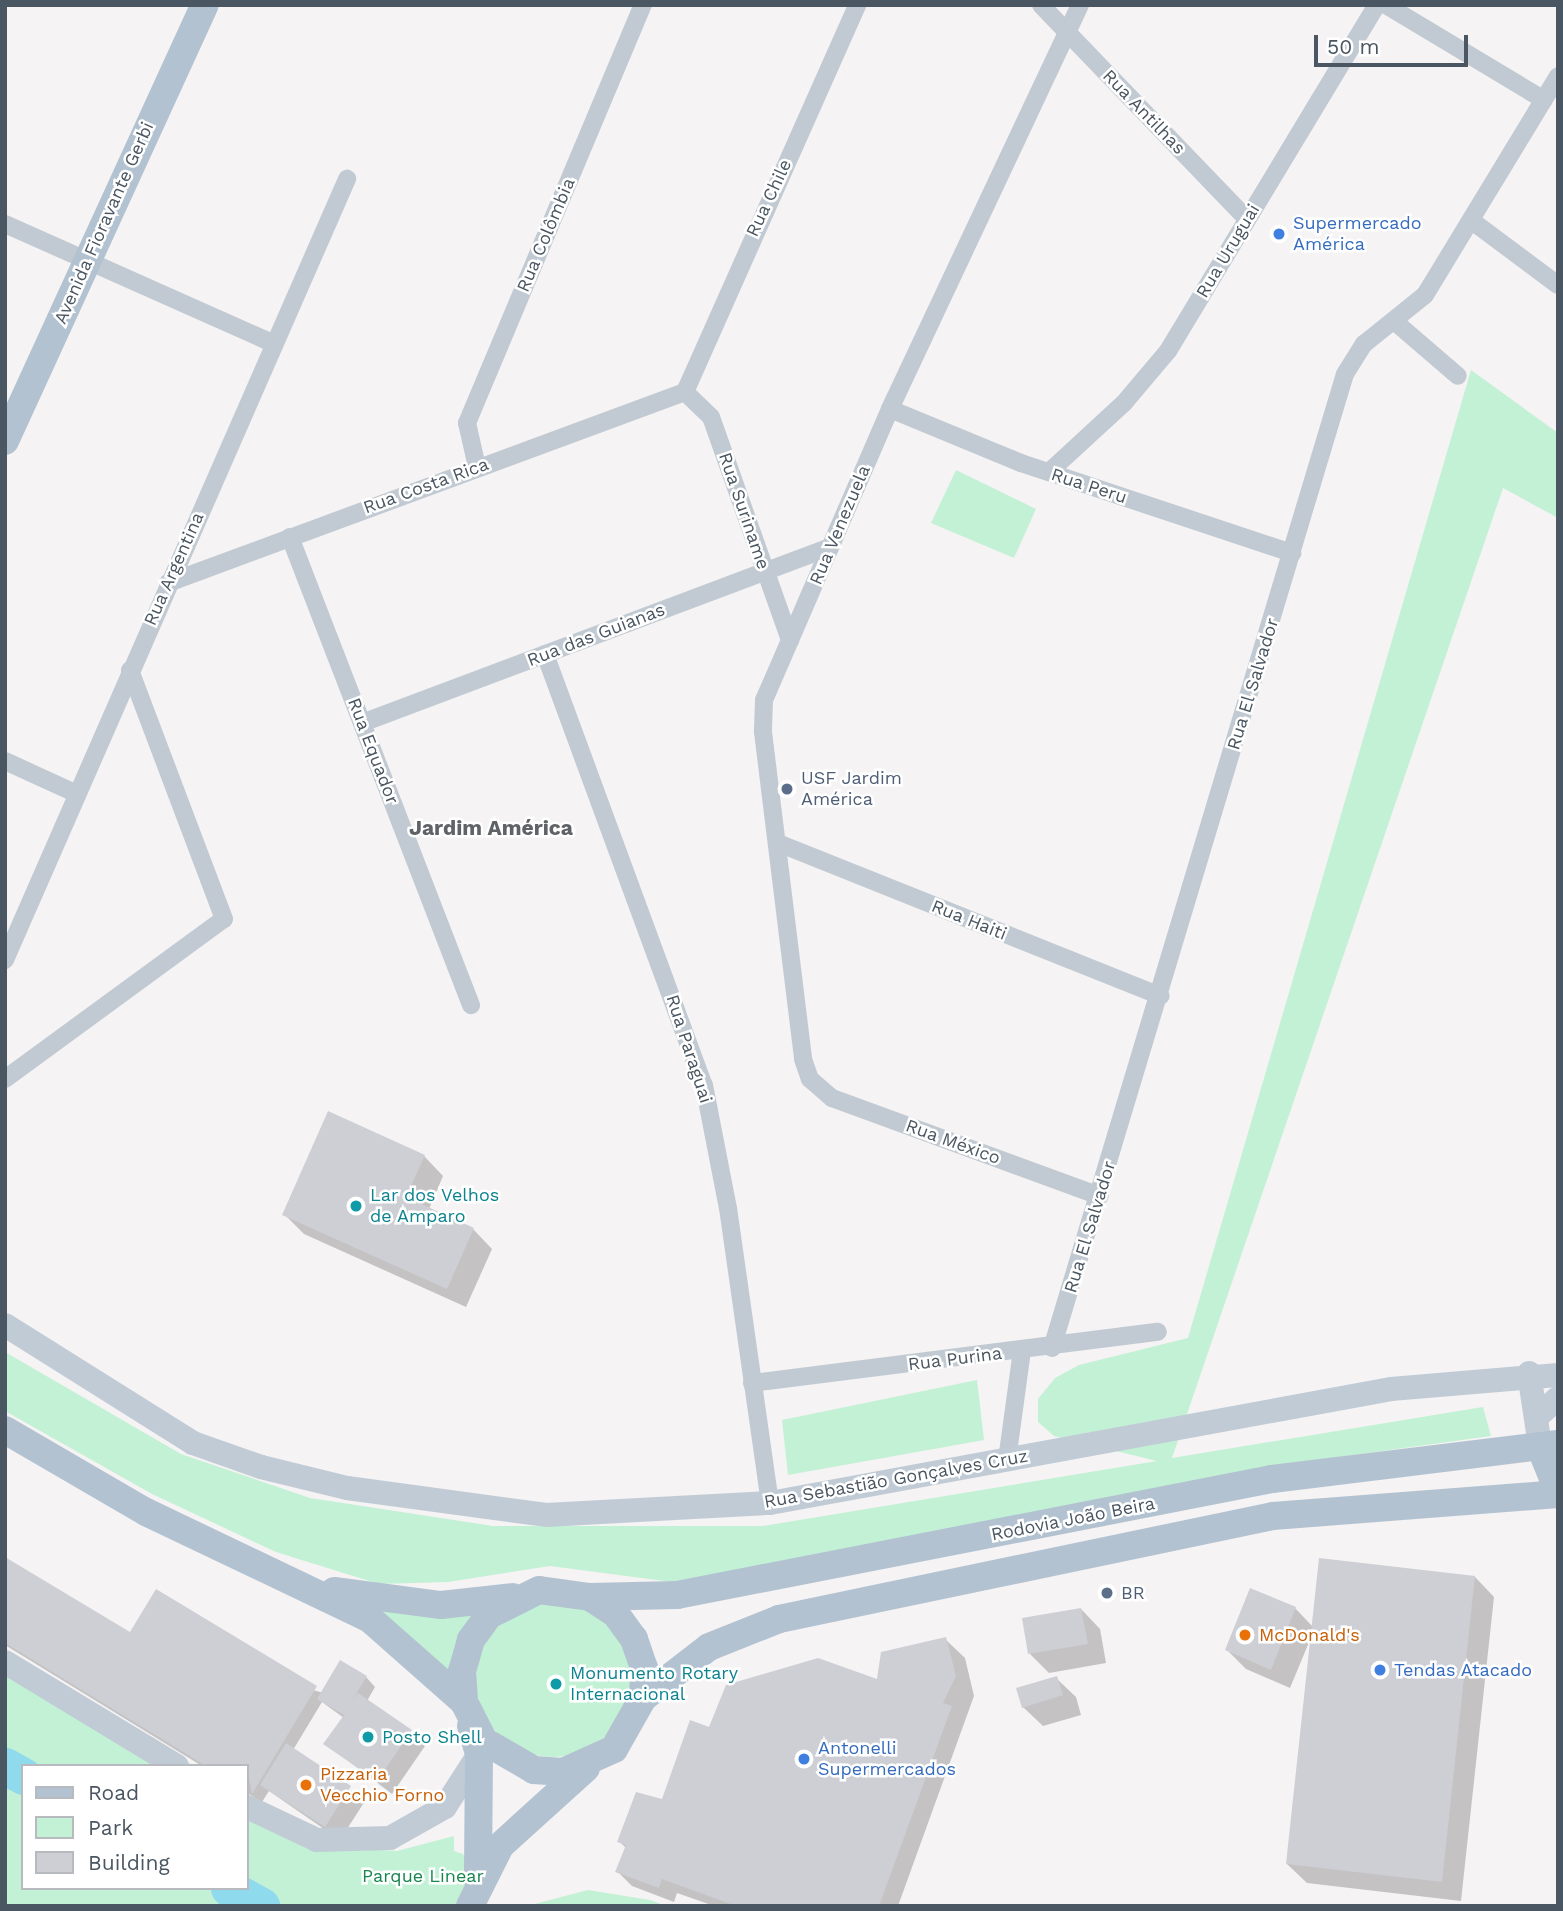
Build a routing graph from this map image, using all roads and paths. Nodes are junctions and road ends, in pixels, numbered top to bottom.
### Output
1 (205, 5) edge
2 (643, 5) edge
3 (857, 5) edge
4 (1041, 5) edge
5 (1080, 5) edge
6 (1377, 5) edge
7 (1386, 5) edge
8 (1067, 32) junction
9 (1558, 76) edge
10 (1544, 100) junction
11 (347, 179) dead end
12 (1247, 219) junction
13 (1472, 221) junction
14 (5, 224) edge
15 (90, 258) junction
16 (1558, 285) edge
17 (1394, 321) junction
18 (274, 344) junction
19 (1458, 376) dead end
20 (685, 392) junction
21 (890, 409) junction
22 (5, 441) edge
23 (477, 467) junction
24 (1049, 472) junction
25 (290, 537) junction
26 (830, 547) junction
27 (1292, 553) junction
28 (766, 571) junction
29 (168, 583) junction
30 (790, 640) junction
31 (545, 654) junction
32 (130, 670) junction
33 (362, 723) junction
34 (5, 761) edge
35 (77, 794) junction
36 (778, 843) junction
37 (5, 960) edge
38 (1160, 996) junction
39 (471, 1005) dead end
40 (6, 1076) edge
41 (810, 1079) joint
42 (1100, 1196) junction
43 (5, 1325) edge
44 (1158, 1332) dead end
45 (1052, 1348) junction
46 (1021, 1351) junction
47 (1529, 1373) junction
48 (1558, 1375) edge
49 (752, 1383) junction
50 (1558, 1398) edge
51 (1539, 1415) junction
52 (5, 1430) edge
53 (1549, 1445) edge
54 (1007, 1460) junction
55 (1558, 1493) edge
56 (770, 1503) junction
57 (297, 1583) junction
58 (514, 1597) junction
59 (590, 1597) junction
60 (5, 1662) edge
61 (643, 1698) junction
62 (467, 1709) junction
63 (479, 1754) junction
64 (174, 1764) edge
65 (591, 1764) junction
66 (248, 1807) edge
67 (472, 1899) edge

1 - 15 main road, Avenida Fioravante Gerbi
2 - 23 street, Rua Colômbia
3 - 20 street, Rua Chile
4 - 8 street, Rua Antilhas
5 - 8 street, Rua Venezuela
6 - 12 street, Rua Uruguai
7 - 10 street
8 - 12 street, Rua Antilhas
8 - 21 street, Rua Venezuela
9 - 10 street, Rua El Salvador
10 - 13 street, Rua El Salvador
11 - 18 street, Rua Argentina
12 - 24 street, Rua Uruguai
13 - 16 street
13 - 17 street, Rua El Salvador
14 - 15 street
15 - 18 street
15 - 22 main road, Avenida Fioravante Gerbi
17 - 19 street
17 - 27 street, Rua El Salvador
18 - 29 street, Rua Argentina
20 - 23 street, Rua Costa Rica
20 - 28 street, Rua Suriname
21 - 24 street, Rua Peru
21 - 26 street, Rua Venezuela
23 - 25 street, Rua Costa Rica
24 - 27 street, Rua Peru
25 - 29 street, Rua Costa Rica
25 - 33 street, Rua Equador
26 - 28 street, Rua das Guianas
26 - 30 street, Rua Venezuela
27 - 38 street, Rua El Salvador
28 - 30 street, Rua Suriname
28 - 31 street, Rua das Guianas
29 - 32 street, Rua Argentina
30 - 36 street, Rua Venezuela
31 - 33 street, Rua das Guianas
31 - 49 street, Rua Paraguai
32 - 35 street, Rua Argentina
32 - 40 street
33 - 39 street, Rua Equador
34 - 35 street
35 - 37 street, Rua Argentina
36 - 38 street, Rua Haiti
36 - 41 street, Rua Venezuela
38 - 42 street, Rua El Salvador
41 - 42 street, Rua México
42 - 45 street, Rua El Salvador
43 - 56 street, Rua Sebastião Gonçalves Cruz
44 - 45 street, Rua Purina
45 - 46 street, Rua Purina
46 - 49 street, Rua Purina
46 - 54 street
47 - 48 street, Rua Sebastião Gonçalves Cruz
47 - 51 street
47 - 54 street, Rua Sebastião Gonçalves Cruz
49 - 56 street, Rua Paraguai
50 - 51 street
51 - 53 street
52 - 57 main road
53 - 55 main road
53 - 59 main road, Rodovia João Beira
54 - 56 street, Rua Sebastião Gonçalves Cruz
55 - 61 main road, Rodovia João Beira
57 - 58 main road
57 - 62 main road
58 - 59 main road
58 - 62 main road
59 - 61 main road
60 - 64 street
61 - 65 main road
62 - 63 main road
62 - 65 main road
63 - 66 street
63 - 67 main road
65 - 67 main road

